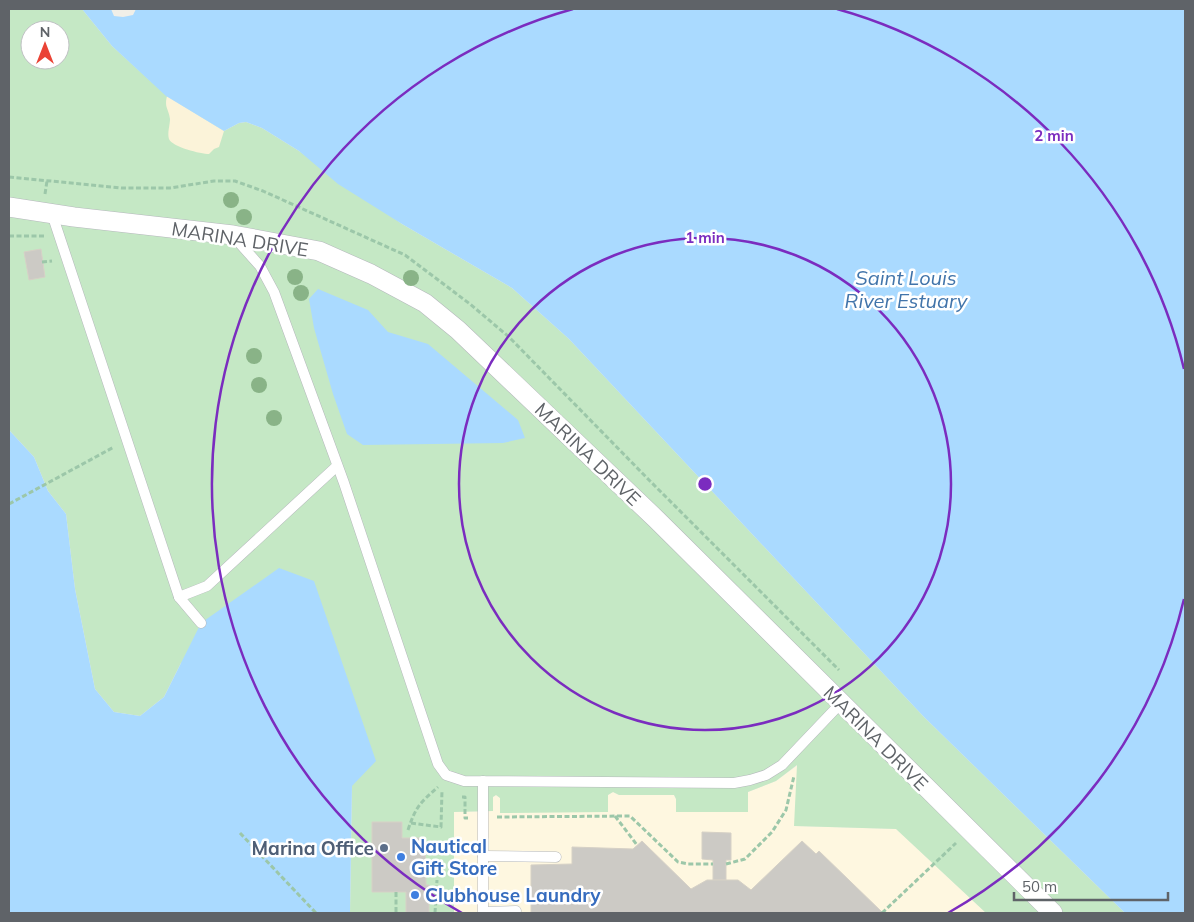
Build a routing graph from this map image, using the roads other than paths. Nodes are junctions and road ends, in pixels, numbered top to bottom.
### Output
1 (9, 208) edge
2 (52, 214) junction
3 (233, 235) junction
4 (337, 466) junction
5 (179, 597) junction
6 (201, 623) dead end
7 (841, 703) junction
8 (483, 782) junction
9 (483, 856) junction
10 (556, 857) dead end
11 (516, 911) dead end
12 (1053, 913) edge

1 - 2 street, MARINA DRIVE
2 - 3 street, MARINA DRIVE
2 - 5 lane
3 - 4 lane
3 - 7 street, MARINA DRIVE
4 - 5 lane
4 - 8 lane
5 - 6 lane
7 - 8 lane
7 - 12 street, MARINA DRIVE
8 - 9 lane
9 - 10 lane
9 - 11 lane

